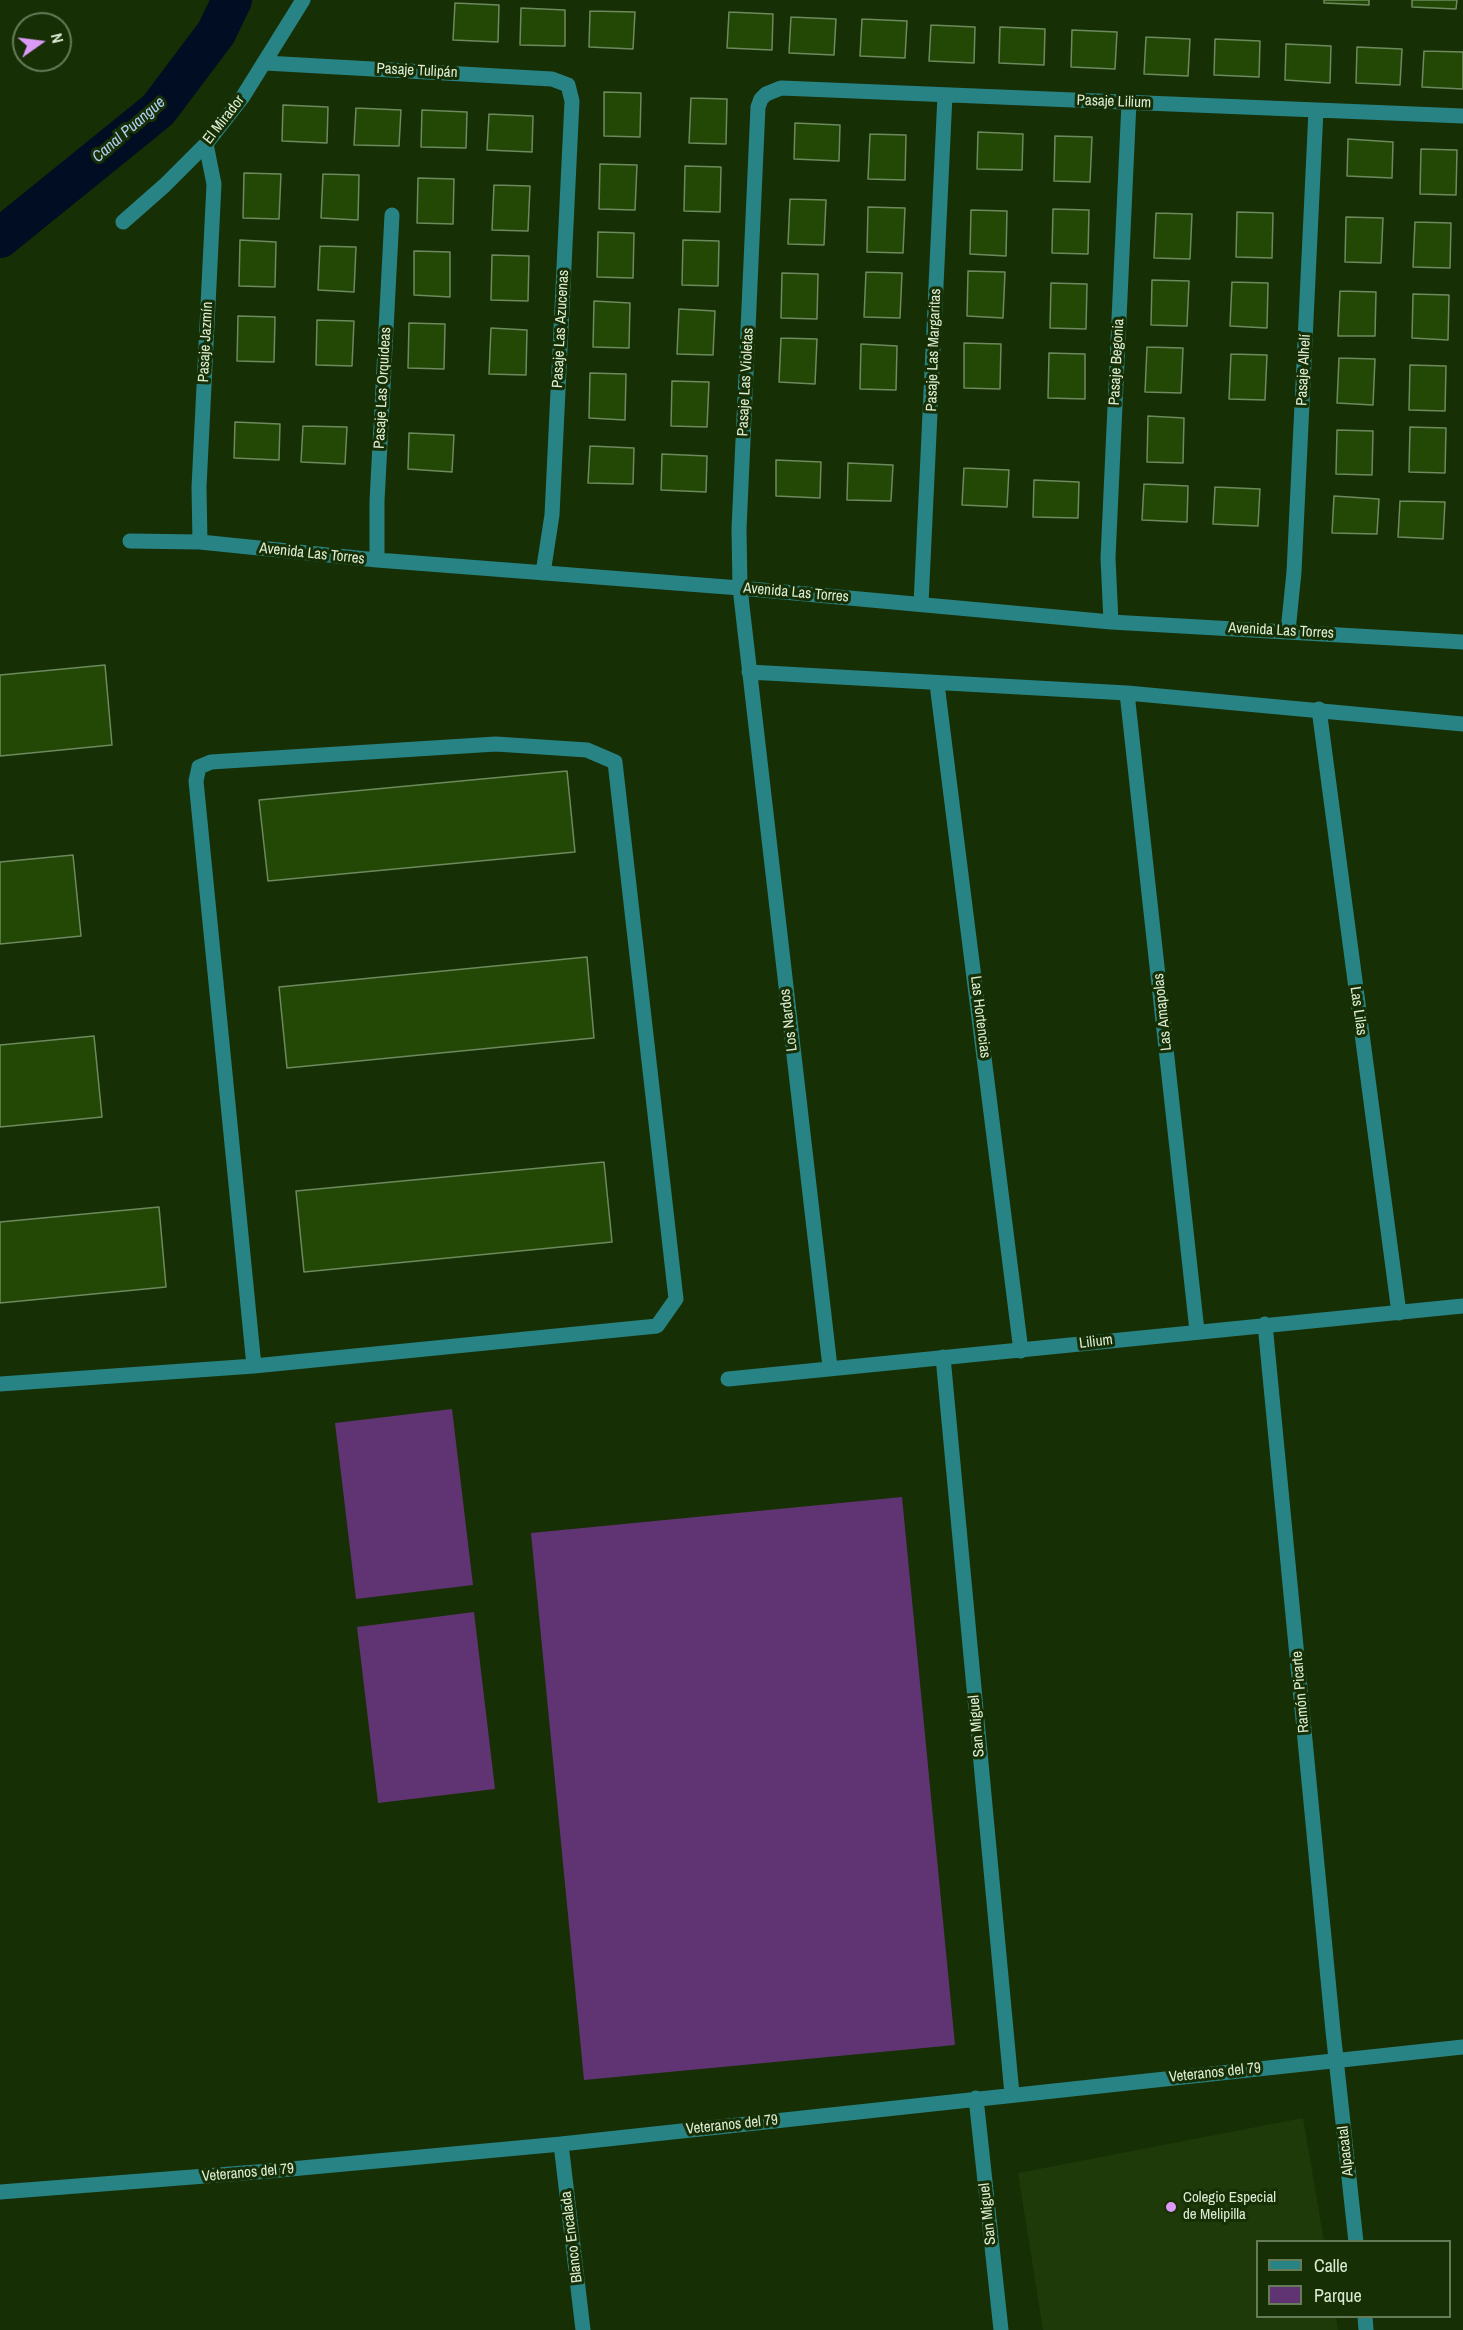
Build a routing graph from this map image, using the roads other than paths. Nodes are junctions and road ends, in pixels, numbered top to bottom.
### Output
1 (303, 0) edge
2 (265, 63) junction
3 (568, 85) joint
4 (766, 94) joint
5 (945, 95) junction
6 (1129, 102) junction
7 (1316, 110) junction
8 (1463, 116) edge
9 (206, 144) junction
10 (392, 215) dead end
11 (123, 222) dead end
12 (130, 541) dead end
13 (200, 542) junction
14 (377, 560) junction
15 (543, 573) junction
16 (740, 588) junction
17 (921, 604) junction
18 (1111, 622) junction
19 (1288, 631) junction
20 (1463, 642) edge
21 (749, 672) junction
22 (937, 684) junction
23 (1127, 693) junction
24 (1319, 709) junction
25 (1463, 724) edge
26 (1463, 1306) edge
27 (1399, 1312) junction
28 (1265, 1324) junction
29 (1197, 1330) junction
30 (1021, 1351) junction
31 (943, 1358) junction
32 (254, 1366) junction
33 (830, 1367) junction
34 (728, 1379) dead end
35 (0, 1384) edge
36 (1463, 2047) edge
37 (1336, 2060) junction
38 (1012, 2094) junction
39 (976, 2098) junction
40 (561, 2144) junction
41 (0, 2192) edge
42 (1356, 2240) edge
43 (583, 2330) edge
44 (1001, 2330) edge

1 - 2 street, El Mirador
2 - 3 street, Pasaje Tulipán
2 - 9 street, El Mirador
3 - 15 street, Pasaje Las Azucenas
4 - 5 street, Pasaje Lilium
4 - 16 street, Pasaje Las Violetas
5 - 6 street, Pasaje Lilium
5 - 17 street, Pasaje Las Margaritas
6 - 7 street, Pasaje Lilium
6 - 18 street, Pasaje Begonia
7 - 8 street, Pasaje Lilium
7 - 19 street, Pasaje Alhelí
9 - 11 street, El Mirador
9 - 13 street, Pasaje Jazmín
10 - 14 street, Pasaje Las Orquídeas
12 - 13 street, Avenida Las Torres
13 - 14 street, Avenida Las Torres
14 - 15 street, Avenida Las Torres
15 - 16 street, Avenida Las Torres
16 - 17 street, Avenida Las Torres
16 - 21 street, Pasaje Las Violetas
17 - 18 street, Avenida Las Torres
18 - 19 street, Avenida Las Torres
19 - 20 street, Avenida Las Torres
21 - 22 street
21 - 33 street, Los Nardos
22 - 23 street
22 - 30 street, Las Hortencias
23 - 24 street
23 - 29 street, Las Amapolas
24 - 25 street
24 - 27 street, Las Lilas
26 - 27 street, Lilium
27 - 28 street, Lilium
28 - 29 street, Lilium
28 - 37 street, Ramón Picarte
29 - 30 street, Lilium
30 - 31 street, Lilium
31 - 33 street, Lilium
31 - 38 street, San Miguel
32 - 32 street
32 - 35 street
33 - 34 street, Lilium
36 - 37 street, Veteranos del 79
37 - 38 street, Veteranos del 79
37 - 42 street, Alpacatal
38 - 39 street, Veteranos del 79
39 - 40 street, Veteranos del 79
39 - 44 street, San Miguel
40 - 41 street, Veteranos del 79
40 - 43 street, Blanco Encalada

